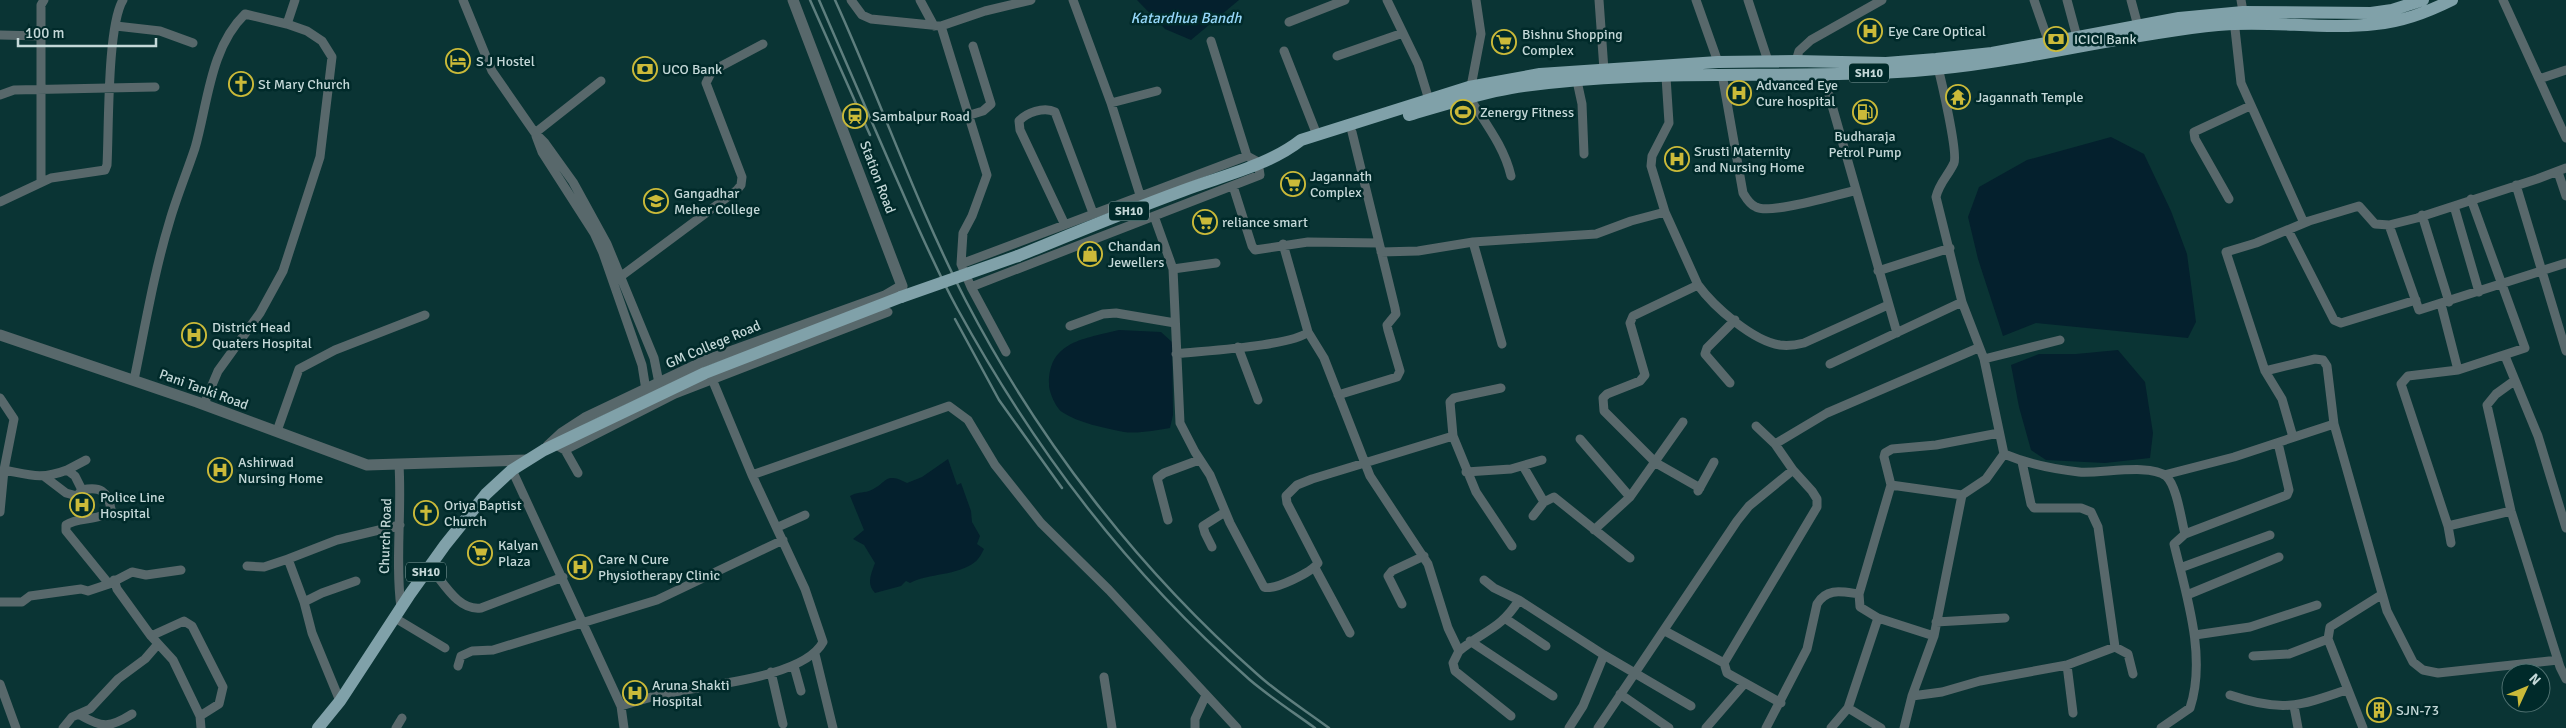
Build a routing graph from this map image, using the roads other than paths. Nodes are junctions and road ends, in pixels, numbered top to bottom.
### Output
1 (44, 0) edge
2 (123, 0) edge
3 (294, 0) edge
4 (463, 0) edge
5 (793, 0) edge
6 (851, 0) edge
7 (920, 0) edge
8 (1031, 0) edge
9 (1074, 0) edge
10 (1345, 0) edge
11 (1387, 0) edge
12 (1476, 0) edge
13 (1599, 0) edge
14 (1696, 0) edge
15 (1748, 0) edge
16 (1882, 0) edge
17 (2034, 0) edge
18 (2067, 0) edge
19 (2131, 0) edge
20 (2423, 0) edge
21 (2452, 0) edge
22 (2502, 0) edge
23 (2239, 15) edge
24 (1289, 22) dead end
25 (287, 24) junction
26 (116, 26) junction
27 (938, 26) junction
28 (2138, 26) junction
29 (1403, 33) junction
30 (0, 35) edge
31 (40, 36) junction
32 (2078, 37) junction
33 (1211, 41) dead end
34 (193, 43) dead end
35 (2049, 43) junction
36 (762, 44) dead end
37 (973, 46) dead end
38 (1284, 51) dead end
39 (1337, 56) dead end
40 (1768, 61) junction
41 (1796, 61) junction
42 (1937, 64) junction
43 (1720, 68) junction
44 (1604, 70) junction
45 (2566, 70) edge
46 (1823, 74) junction
47 (1666, 77) junction
48 (2539, 79) junction
49 (601, 81) dead end
50 (1577, 81) junction
51 (111, 87) junction
52 (155, 87) dead end
53 (40, 90) junction
54 (1157, 91) dead end
55 (1469, 92) junction
56 (0, 95) edge
57 (1428, 100) junction
58 (1111, 103) junction
59 (2250, 106) junction
60 (2566, 114) edge
61 (970, 115) junction
62 (2556, 117) junction
63 (1352, 132) junction
64 (535, 133) junction
65 (1317, 135) junction
66 (2566, 138) edge
67 (1288, 150) junction
68 (1584, 154) dead end
69 (1253, 159) junction
70 (2562, 170) edge
71 (1511, 176) dead end
72 (41, 182) junction
73 (2516, 185) junction
74 (1233, 186) junction
75 (1854, 191) junction
76 (1140, 195) junction
77 (2566, 196) edge
78 (2229, 199) dead end
79 (2471, 199) junction
80 (0, 202) edge
81 (2454, 206) junction
82 (1665, 212) junction
83 (1093, 213) junction
84 (2422, 215) junction
85 (1154, 216) junction
86 (2304, 223) junction
87 (1065, 225) junction
88 (2389, 225) junction
89 (2288, 230) junction
90 (1473, 242) junction
91 (1283, 244) junction
92 (1380, 248) junction
93 (1950, 248) junction
94 (1216, 262) dead end
95 (2566, 263) edge
96 (961, 264) junction
97 (1173, 268) junction
98 (1878, 271) junction
99 (2540, 271) junction
100 (620, 277) junction
101 (1698, 285) junction
102 (2501, 285) junction
103 (902, 286) joint
104 (971, 287) junction
105 (2480, 292) junction
106 (2416, 300) junction
107 (1962, 302) junction
108 (2445, 303) junction
109 (1888, 305) junction
110 (888, 312) dead end
111 (426, 315) dead end
112 (1735, 320) junction
113 (1175, 324) junction
114 (1070, 326) dead end
115 (1308, 332) junction
116 (1896, 333) junction
117 (0, 335) edge
118 (2060, 340) dead end
119 (1502, 344) dead end
120 (1238, 347) junction
121 (1978, 348) junction
122 (2566, 350) edge
123 (1006, 352) dead end
124 (1176, 354) junction
125 (2505, 356) junction
126 (1984, 360) junction
127 (1830, 364) dead end
128 (2458, 370) junction
129 (2265, 372) junction
130 (712, 379) junction
131 (134, 380) junction
132 (2514, 381) junction
133 (659, 383) junction
134 (1730, 383) dead end
135 (1501, 388) dead end
136 (646, 390) junction
137 (1338, 395) junction
138 (0, 398) edge
139 (1258, 400) dead end
140 (204, 404) junction
141 (1683, 422) dead end
142 (2334, 424) junction
143 (1756, 426) dead end
144 (277, 431) junction
145 (1999, 433) junction
146 (1453, 436) junction
147 (2293, 437) junction
148 (1580, 439) dead end
149 (2278, 443) junction
150 (1775, 444) junction
151 (557, 447) junction
152 (2004, 454) junction
153 (86, 460) dead end
154 (528, 460) junction
155 (1199, 460) junction
156 (1542, 460) dead end
157 (1714, 462) dead end
158 (2022, 462) junction
159 (1656, 463) junction
160 (1365, 464) junction
161 (399, 465) junction
162 (1523, 466) junction
163 (4, 470) junction
164 (67, 470) junction
165 (512, 470) junction
166 (1793, 470) junction
167 (1466, 472) junction
168 (578, 473) dead end
169 (752, 475) junction
170 (2164, 475) junction
171 (45, 477) junction
172 (1, 483) edge
173 (1891, 486) junction
174 (82, 490) junction
175 (1962, 495) junction
176 (1630, 497) junction
177 (1544, 502) junction
178 (2511, 511) junction
179 (0, 512) edge
180 (1225, 512) junction
181 (806, 515) dead end
182 (1532, 516) dead end
183 (1168, 520) dead end
184 (400, 525) junction
185 (2448, 526) junction
186 (778, 527) junction
187 (2566, 528) edge
188 (1594, 530) junction
189 (2185, 534) junction
190 (2270, 534) dead end
191 (782, 540) junction
192 (2451, 543) dead end
193 (1512, 546) dead end
194 (1212, 547) dead end
195 (1424, 556) junction
196 (2279, 557) dead end
197 (1630, 558) dead end
198 (288, 559) junction
199 (247, 566) dead end
200 (430, 567) junction
201 (1315, 568) junction
202 (2180, 568) junction
203 (181, 570) dead end
204 (562, 577) junction
205 (1484, 580) dead end
206 (356, 581) dead end
207 (112, 582) junction
208 (1859, 594) junction
209 (2187, 595) junction
210 (2381, 595) junction
211 (1519, 600) junction
212 (0, 602) edge
213 (304, 602) junction
214 (1402, 604) dead end
215 (2318, 604) dead end
216 (398, 613) junction
217 (1878, 618) junction
218 (2005, 618) dead end
219 (1506, 619) junction
220 (1936, 622) junction
221 (584, 623) junction
222 (1665, 631) junction
223 (1350, 633) dead end
224 (2195, 634) junction
225 (151, 636) junction
226 (1934, 636) junction
227 (2328, 639) junction
228 (1470, 642) junction
229 (158, 644) junction
230 (1546, 646) dead end
231 (2116, 647) junction
232 (445, 648) dead end
233 (1459, 652) junction
234 (815, 654) junction
235 (1604, 655) junction
236 (2253, 656) dead end
237 (2558, 660) junction
238 (1724, 663) junction
239 (2067, 665) junction
240 (458, 666) dead end
241 (794, 666) junction
242 (771, 672) junction
243 (1635, 673) junction
244 (2133, 674) dead end
245 (1104, 677) dead end
246 (2566, 679) edge
247 (0, 684) edge
248 (1744, 684) junction
249 (2346, 690) junction
250 (801, 691) dead end
251 (1620, 694) junction
252 (1206, 695) junction
253 (2230, 695) dead end
254 (1553, 696) dead end
255 (1912, 696) junction
256 (340, 702) junction
257 (1780, 703) junction
258 (621, 706) junction
259 (1690, 706) dead end
260 (2294, 706) junction
261 (1848, 708) junction
262 (2073, 713) dead end
263 (132, 714) dead end
264 (80, 715) junction
265 (200, 716) junction
266 (1511, 716) dead end
267 (402, 718) dead end
268 (783, 724) dead end
269 (16, 728) edge
270 (63, 728) edge
271 (201, 728) edge
272 (318, 728) edge
273 (396, 728) edge
274 (624, 728) edge
275 (833, 728) edge
276 (1112, 728) edge
277 (1195, 728) edge
278 (1237, 728) edge
279 (1569, 728) edge
280 (1598, 728) edge
281 (1669, 728) edge
282 (1706, 728) edge
283 (1766, 728) edge
284 (1831, 728) edge
285 (1881, 728) edge
286 (1904, 728) edge
287 (2161, 728) edge
288 (2298, 728) edge
289 (2363, 728) edge

1 - 31 street
2 - 26 street
3 - 25 street
4 - 64 street
5 - 103 street, Station Road
6 - 27 street
7 - 27 street
8 - 27 street
9 - 58 street
10 - 24 street
11 - 29 street
12 - 55 street
13 - 44 street
14 - 43 street
15 - 40 street
16 - 41 street
17 - 35 street
18 - 32 street
19 - 28 street
20 - 23 main road, SH10
21 - 23 main road, SH10
22 - 48 street
23 - 28 main road, SH10
23 - 42 main road, SH10
23 - 59 street
25 - 131 street
25 - 140 street
26 - 34 street
26 - 51 street
27 - 61 street
28 - 32 main road, SH10
29 - 39 street
29 - 57 street
30 - 31 street
31 - 53 street
32 - 35 main road, SH10
33 - 69 street
35 - 42 main road, SH10
36 - 100 street
37 - 61 street
38 - 65 street
40 - 41 main road, SH10
40 - 43 main road, SH10
41 - 42 main road, SH10
42 - 46 main road, SH10
42 - 93 street
43 - 44 main road, SH10
43 - 46 main road, SH10
43 - 47 main road, SH10
43 - 75 street
44 - 55 main road, SH10
45 - 48 street
46 - 75 street
47 - 50 main road, SH10
47 - 82 street
48 - 62 street
49 - 64 street
50 - 55 main road, SH10
50 - 68 street
51 - 52 street
51 - 53 street
51 - 72 street
53 - 56 street
53 - 72 street
54 - 58 street
55 - 57 main road, SH10
55 - 63 main road, SH10
55 - 71 street
57 - 65 main road, SH10
58 - 76 street
59 - 78 street
59 - 86 street
60 - 62 street
61 - 96 street
62 - 66 street
63 - 67 main road, SH10
63 - 92 street
64 - 100 street
64 - 136 street
65 - 67 main road, SH10
67 - 69 main road, SH10
69 - 74 street
69 - 76 street
69 - 151 main road, SH10, bridge
70 - 73 street
70 - 77 street
72 - 80 street
73 - 79 street
73 - 99 street
74 - 85 street
74 - 91 street
75 - 98 street
76 - 83 street
79 - 81 street
79 - 102 street
81 - 84 street
81 - 105 street
82 - 90 street
82 - 101 street
83 - 87 street
83 - 87 street
84 - 88 street
84 - 108 street
85 - 97 street
85 - 104 street
86 - 88 street
86 - 89 street
87 - 96 street
88 - 106 street
89 - 106 street
89 - 129 street
90 - 92 street
90 - 119 street
91 - 92 street
91 - 115 street
92 - 137 street
93 - 98 street
93 - 107 street
94 - 97 street
95 - 99 street
96 - 104 street
97 - 113 street
98 - 109 street
99 - 102 street
99 - 122 street
100 - 133 street
101 - 112 street
101 - 159 street
102 - 105 street
102 - 125 street
103 - 133 street, GM College Road
104 - 123 street
105 - 108 street
106 - 108 street
107 - 116 street
107 - 121 street
108 - 128 street
109 - 112 street
109 - 116 street
110 - 130 street
111 - 144 street
112 - 134 street
113 - 114 street
113 - 124 street
115 - 120 street
115 - 137 street
116 - 127 street
117 - 131 street, Pani Tanki Road
118 - 126 street
120 - 124 street
120 - 139 street
121 - 126 street
121 - 150 street
124 - 155 street
125 - 128 street
125 - 132 street
126 - 145 street
128 - 185 street
129 - 142 street
129 - 147 street
130 - 151 street
130 - 169 street
131 - 140 street, Pani Tanki Road
132 - 178 street
132 - 187 street
133 - 136 street, GM College Road
135 - 146 street
136 - 151 street, GM College Road
137 - 160 street
138 - 163 street
140 - 144 street, Pani Tanki Road
141 - 159 street
142 - 147 street
142 - 210 street
143 - 150 street
144 - 161 street, Pani Tanki Road
145 - 152 street
145 - 173 street
146 - 160 street
146 - 167 street
147 - 149 street
148 - 176 street
149 - 170 street
149 - 189 street
150 - 166 street
151 - 154 main road, SH10
151 - 168 street
152 - 158 street
152 - 175 street
153 - 164 street
154 - 161 street
154 - 165 main road, SH10
155 - 180 street
155 - 183 street
156 - 162 street
157 - 159 street
158 - 170 street
158 - 231 street
159 - 176 street
160 - 195 street
160 - 201 street
161 - 184 street, Church Road
162 - 167 street
162 - 177 street
163 - 171 street
163 - 172 street
164 - 171 street
164 - 174 street
165 - 200 main road, SH10
165 - 204 street
166 - 222 street
166 - 238 street
167 - 193 street
169 - 186 street
169 - 252 street
170 - 189 street
171 - 174 street
172 - 179 street
173 - 175 street
173 - 208 street
174 - 207 street
175 - 220 street
176 - 188 street
177 - 182 street
177 - 188 street
178 - 185 street
178 - 237 street
180 - 194 street
180 - 201 street
181 - 186 street
184 - 198 street
184 - 216 street, Church Road
185 - 192 street
186 - 191 street
188 - 197 street
189 - 202 street
190 - 202 street
191 - 221 street
191 - 234 street
195 - 214 street
195 - 233 street
196 - 209 street
198 - 199 street
198 - 213 street
200 - 204 street
200 - 216 main road, SH10
201 - 223 street
202 - 209 street
203 - 207 street
204 - 221 street
205 - 211 street
206 - 213 street
207 - 212 street
207 - 225 street
208 - 217 street
208 - 257 street
209 - 224 street
210 - 227 street
210 - 237 street
211 - 219 street
211 - 235 street
213 - 256 street
215 - 224 street
216 - 232 street
216 - 256 main road, SH10
217 - 226 street
217 - 261 street
218 - 220 street
219 - 228 street
219 - 230 street
220 - 226 street
221 - 240 street
221 - 258 street
222 - 238 street
222 - 243 street
224 - 287 street
225 - 229 street
225 - 265 street
226 - 255 street
227 - 236 street
227 - 249 street
228 - 233 street
228 - 254 street
229 - 264 street
229 - 265 street
231 - 239 street
231 - 244 street
233 - 266 street
234 - 241 street
234 - 275 street
235 - 243 street
235 - 279 street
237 - 246 street
238 - 248 street
239 - 255 street
239 - 262 street
241 - 242 street
241 - 250 street
242 - 258 street
242 - 268 street
243 - 251 street
243 - 259 street
245 - 276 street
247 - 269 street
248 - 257 street
248 - 282 street
249 - 260 street
249 - 289 street
251 - 280 street
251 - 281 street
252 - 277 street
252 - 278 street
253 - 260 street
255 - 286 street
256 - 272 main road, SH10
257 - 283 street
258 - 274 street
260 - 288 street
261 - 284 street
261 - 285 street
263 - 264 street
264 - 270 street
265 - 271 street
267 - 273 street

